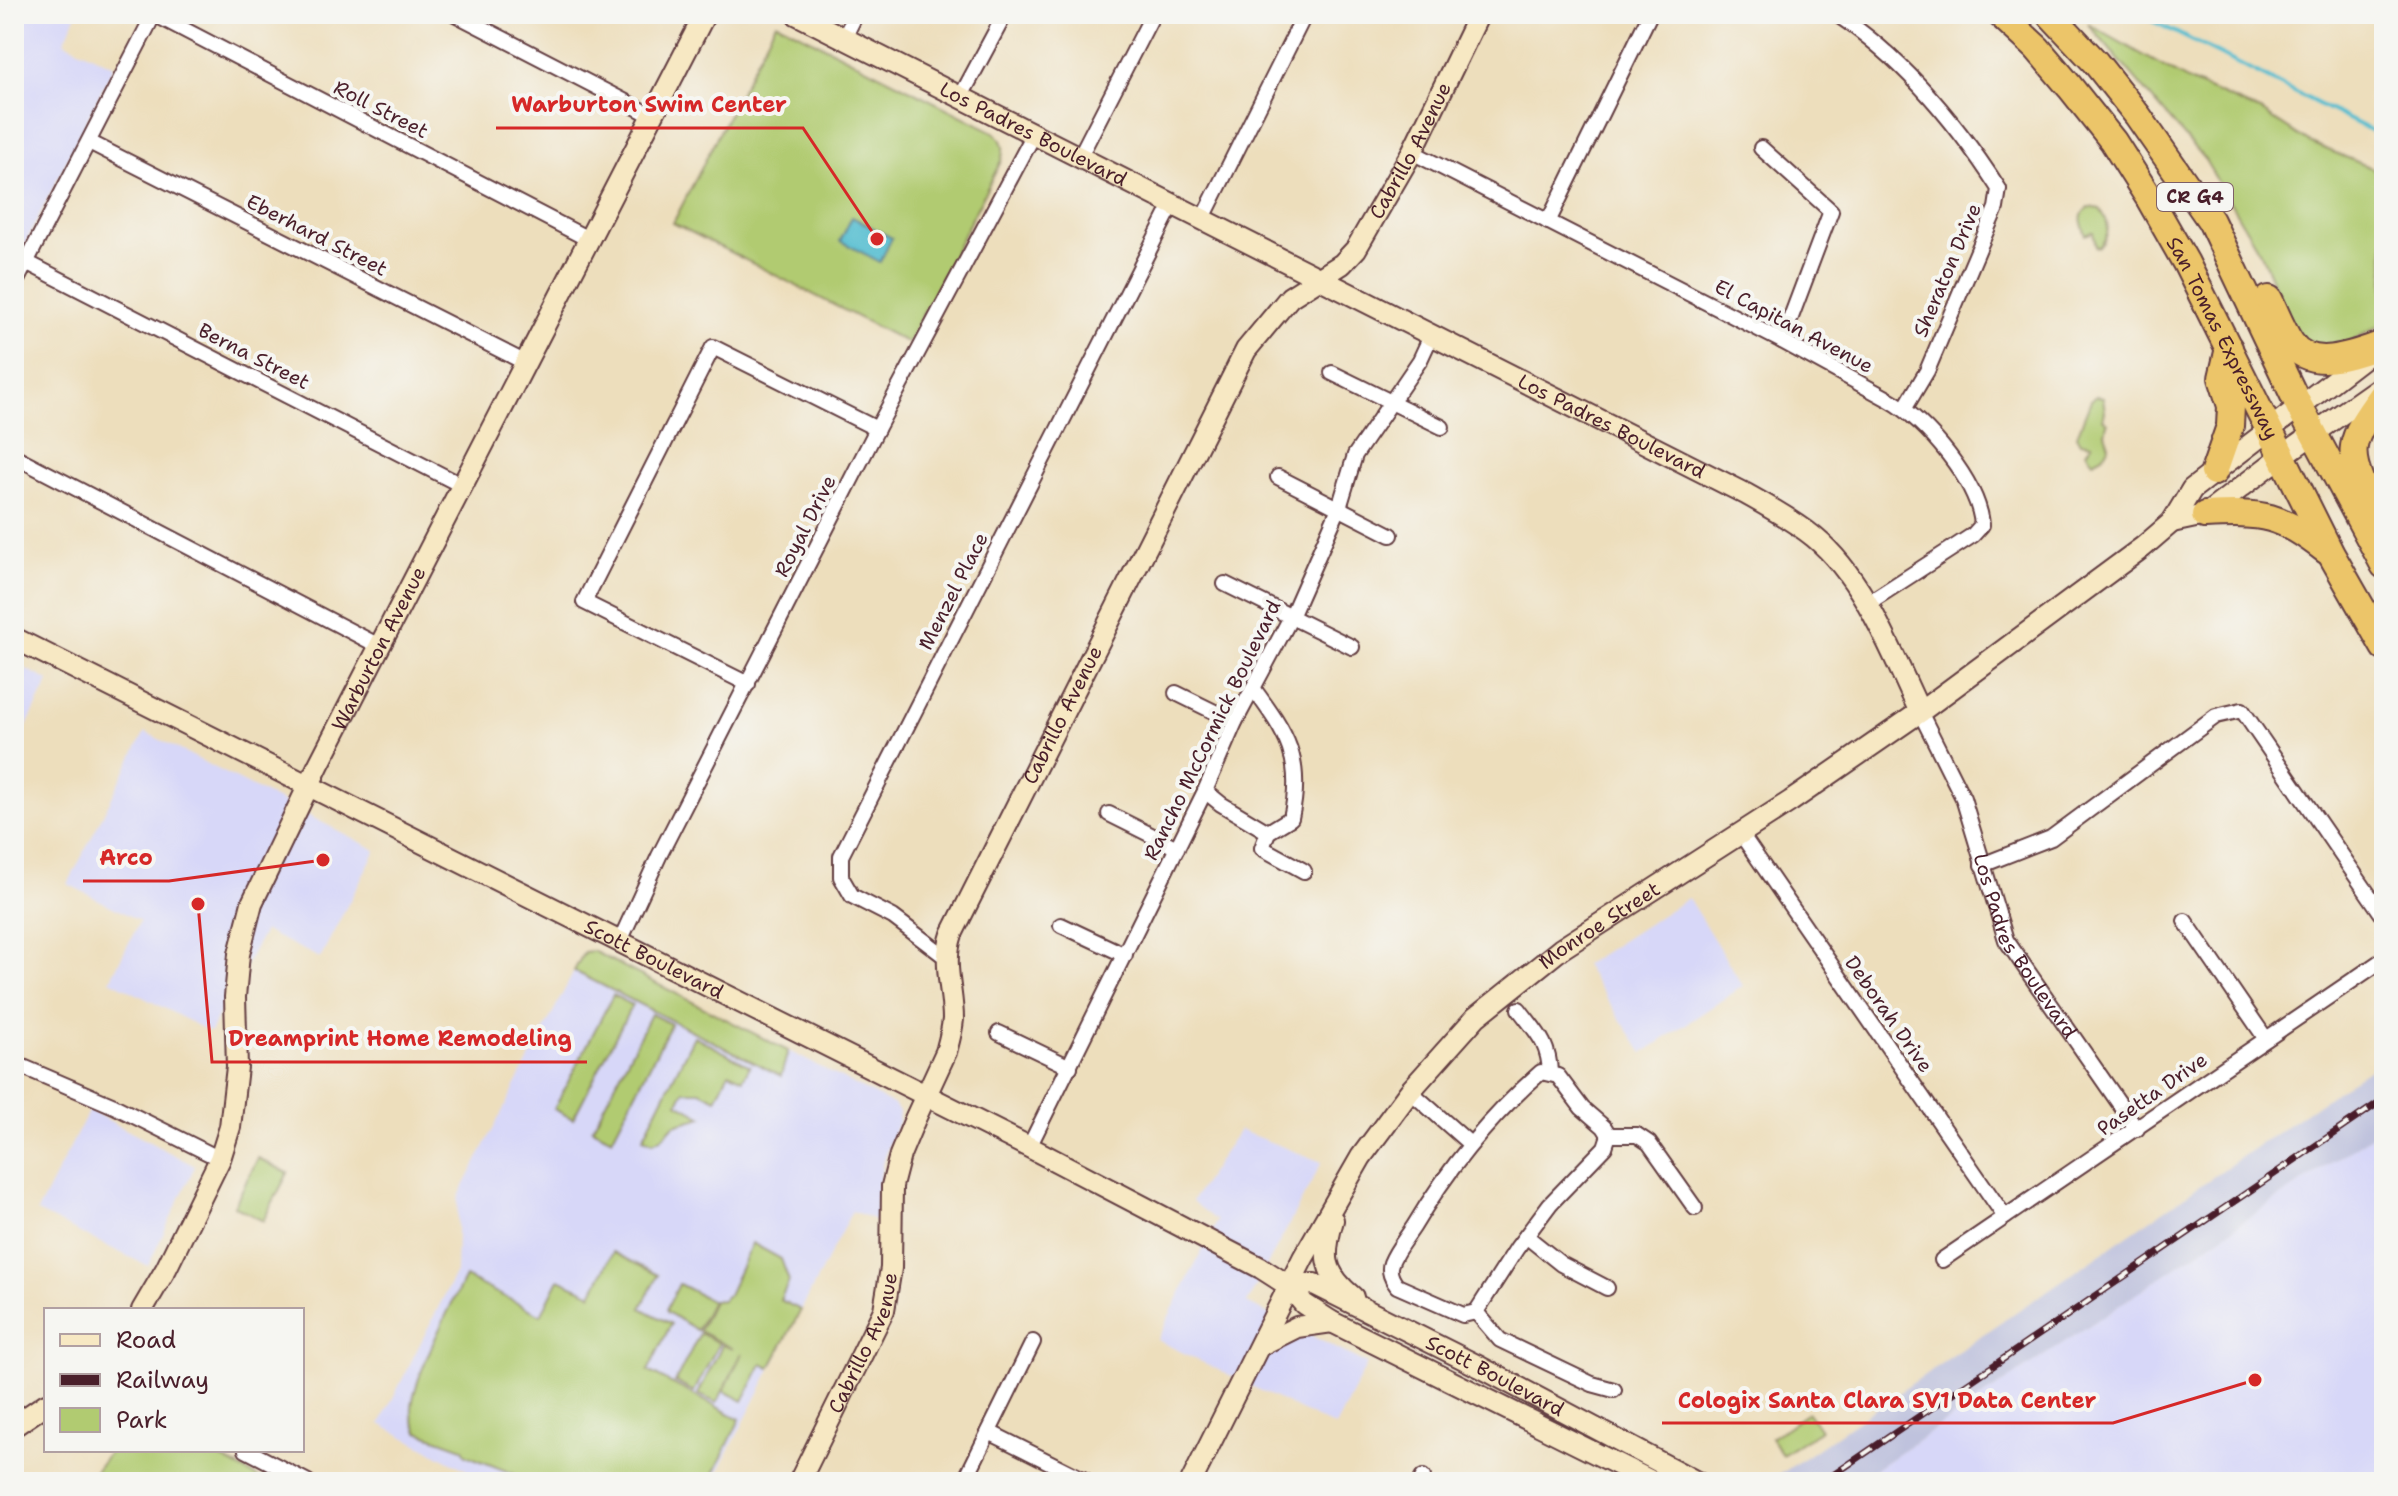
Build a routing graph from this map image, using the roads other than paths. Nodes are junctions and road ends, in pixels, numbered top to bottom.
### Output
1 (154, 14) edge
2 (455, 14) edge
3 (705, 14) edge
4 (796, 14) edge
5 (856, 14) edge
6 (1005, 14) edge
7 (1153, 14) edge
8 (1305, 14) edge
9 (1479, 14) edge
10 (1650, 14) edge
11 (1836, 14) edge
12 (2000, 14) edge
13 (2050, 14) edge
14 (844, 38) junction
15 (960, 98) junction
16 (653, 116) junction
17 (1034, 134) junction
18 (89, 142) junction
19 (1761, 148) dead end
20 (1412, 152) junction
21 (1079, 158) junction
22 (1172, 205) junction
23 (1202, 220) junction
24 (2211, 221) junction
25 (1548, 222) junction
26 (590, 240) junction
27 (26, 262) junction
28 (1320, 277) junction
29 (14, 286) edge
30 (1432, 334) junction
31 (1782, 341) junction
32 (2381, 344) edge
33 (2229, 348) junction
34 (526, 363) junction
35 (1332, 373) dead end
36 (2384, 384) edge
37 (2384, 393) edge
38 (1392, 401) junction
39 (2299, 406) junction
40 (1905, 408) junction
41 (1442, 427) dead end
42 (877, 429) junction
43 (2269, 429) junction
44 (2314, 434) junction
45 (14, 456) edge
46 (2282, 456) junction
47 (2214, 472) junction
48 (1278, 477) dead end
49 (463, 486) junction
50 (1339, 508) junction
51 (2205, 515) junction
52 (2172, 522) junction
53 (1391, 535) dead end
54 (2384, 547) edge
55 (2331, 554) junction
56 (2384, 565) edge
57 (1225, 584) dead end
58 (1868, 603) junction
59 (1291, 617) junction
60 (14, 638) edge
61 (381, 647) junction
62 (1352, 647) dead end
63 (2384, 647) edge
64 (748, 684) junction
65 (1253, 688) junction
66 (1176, 693) dead end
67 (1920, 712) junction
68 (1235, 722) junction
69 (309, 787) junction
70 (1205, 791) junction
71 (1109, 814) dead end
72 (1268, 832) junction
73 (1741, 834) junction
74 (1177, 848) junction
75 (1982, 865) junction
76 (1304, 871) dead end
77 (2384, 917) edge
78 (2185, 921) dead end
79 (1061, 925) dead end
80 (620, 941) junction
81 (1125, 955) junction
82 (947, 958) junction
83 (2384, 959) edge
84 (1519, 1009) dead end
85 (999, 1033) dead end
86 (2266, 1039) junction
87 (14, 1063) edge
88 (1070, 1067) junction
89 (1550, 1073) junction
90 (1410, 1091) junction
91 (925, 1096) junction
92 (2137, 1129) junction
93 (1609, 1135) junction
94 (1470, 1144) junction
95 (1029, 1147) junction
96 (220, 1159) junction
97 (1341, 1190) junction
98 (1695, 1208) dead end
99 (2005, 1217) junction
100 (1526, 1236) junction
101 (1942, 1260) dead end
102 (1289, 1286) junction
103 (1607, 1288) dead end
104 (143, 1308) edge
105 (1476, 1312) junction
106 (1378, 1316) junction
107 (1332, 1322) junction
108 (1033, 1342) dead end
109 (1261, 1345) junction
110 (1614, 1390) dead end
111 (44, 1405) edge
112 (14, 1426) edge
113 (989, 1432) junction
114 (250, 1452) edge
115 (308, 1482) edge
116 (799, 1482) edge
117 (964, 1482) edge
118 (1089, 1482) edge
119 (1191, 1482) edge
120 (1653, 1482) edge
121 (1697, 1482) edge

1 - 18 street
1 - 26 street, Roll Street
2 - 16 street
3 - 16 street, Warburton Avenue
4 - 14 street, Los Padres Boulevard
5 - 14 street
6 - 15 street
7 - 21 street
8 - 23 street
9 - 20 street, Cabrillo Avenue
10 - 25 street
11 - 40 street, Sheraton Drive
12 - 33 highway, San Tomas Expressway / CR G4
13 - 24 highway, San Tomas Expressway / CR G4
14 - 15 street, Los Padres Boulevard
15 - 17 street, Los Padres Boulevard
16 - 26 street, Warburton Avenue
17 - 21 street, Los Padres Boulevard
17 - 42 street, Royal Drive
18 - 27 street
18 - 34 street, Eberhard Street
19 - 31 street
20 - 25 street, El Capitan Avenue
20 - 28 street, Cabrillo Avenue
21 - 22 street, Los Padres Boulevard
22 - 23 street, Los Padres Boulevard
22 - 82 street, Menzel Place
23 - 28 street, Los Padres Boulevard
24 - 32 highway
24 - 39 highway, San Tomas Expressway / CR G4
25 - 31 street, El Capitan Avenue
26 - 34 street, Warburton Avenue
27 - 29 street
27 - 49 street, Berna Street
28 - 30 street, Los Padres Boulevard
28 - 82 street, Cabrillo Avenue
30 - 38 street, Rancho McCormick Boulevard
30 - 58 street, Los Padres Boulevard
31 - 40 street, El Capitan Avenue
32 - 39 street, Monroe Street
33 - 43 highway, San Tomas Expressway / CR G4
33 - 47 highway
34 - 49 street, Warburton Avenue
35 - 38 street
36 - 44 street, Monroe Street
37 - 54 highway
38 - 41 street
38 - 50 street, Rancho McCormick Boulevard
39 - 43 street, Monroe Street
39 - 44 highway, San Tomas Expressway / CR G4
40 - 58 street, El Capitan Avenue
42 - 64 street, Royal Drive
42 - 64 street
43 - 46 highway, San Tomas Expressway / CR G4
43 - 47 street, Monroe Street
44 - 46 street, Monroe Street
44 - 56 highway, San Tomas Expressway / CR G4
45 - 61 street
46 - 51 street, Monroe Street
46 - 55 highway, San Tomas Expressway / CR G4
47 - 52 street, Monroe Street
48 - 50 street
49 - 61 street, Warburton Avenue
50 - 53 street
50 - 59 street, Rancho McCormick Boulevard
51 - 52 street, Monroe Street
51 - 55 highway
52 - 67 street, Monroe Street
55 - 63 highway, San Tomas Expressway / CR G4
57 - 59 street
58 - 67 street, Los Padres Boulevard
59 - 62 street
59 - 65 street, Rancho McCormick Boulevard
60 - 69 street, Scott Boulevard
61 - 69 street, Warburton Avenue
64 - 80 street, Royal Drive
65 - 68 street, Rancho McCormick Boulevard
65 - 72 street
66 - 68 street
67 - 73 street, Monroe Street
67 - 75 street, Los Padres Boulevard
68 - 70 street, Rancho McCormick Boulevard
69 - 80 street, Scott Boulevard
69 - 96 street, Warburton Avenue
70 - 72 street
70 - 74 street, Rancho McCormick Boulevard
71 - 74 street
72 - 76 street
73 - 90 street, Monroe Street
73 - 99 street, Deborah Drive
74 - 81 street, Rancho McCormick Boulevard
75 - 77 street
75 - 92 street, Los Padres Boulevard
78 - 86 street
79 - 81 street
80 - 91 street, Scott Boulevard
81 - 88 street, Rancho McCormick Boulevard
82 - 91 street, Cabrillo Avenue
83 - 86 street, Pasetta Drive
84 - 89 street
85 - 88 street
86 - 92 street, Pasetta Drive
87 - 96 street
88 - 95 street, Rancho McCormick Boulevard
89 - 93 street
89 - 94 street
90 - 94 street
90 - 97 street, Monroe Street
91 - 95 street, Scott Boulevard
91 - 116 street, Cabrillo Avenue
92 - 99 street, Pasetta Drive
93 - 98 street
93 - 100 street
94 - 105 street
95 - 102 street, Scott Boulevard
96 - 104 street, Warburton Avenue
97 - 102 street, Monroe Street
97 - 106 street
99 - 101 street, Pasetta Drive
100 - 103 street
100 - 105 street
102 - 106 street, Scott Boulevard
102 - 107 street, Scott Boulevard
102 - 109 street, Monroe Street
105 - 110 street
106 - 121 street, Scott Boulevard
107 - 109 street
107 - 120 street, Scott Boulevard
108 - 113 street
109 - 119 street, Monroe Street
111 - 112 street
113 - 117 street
113 - 118 street
114 - 115 street

